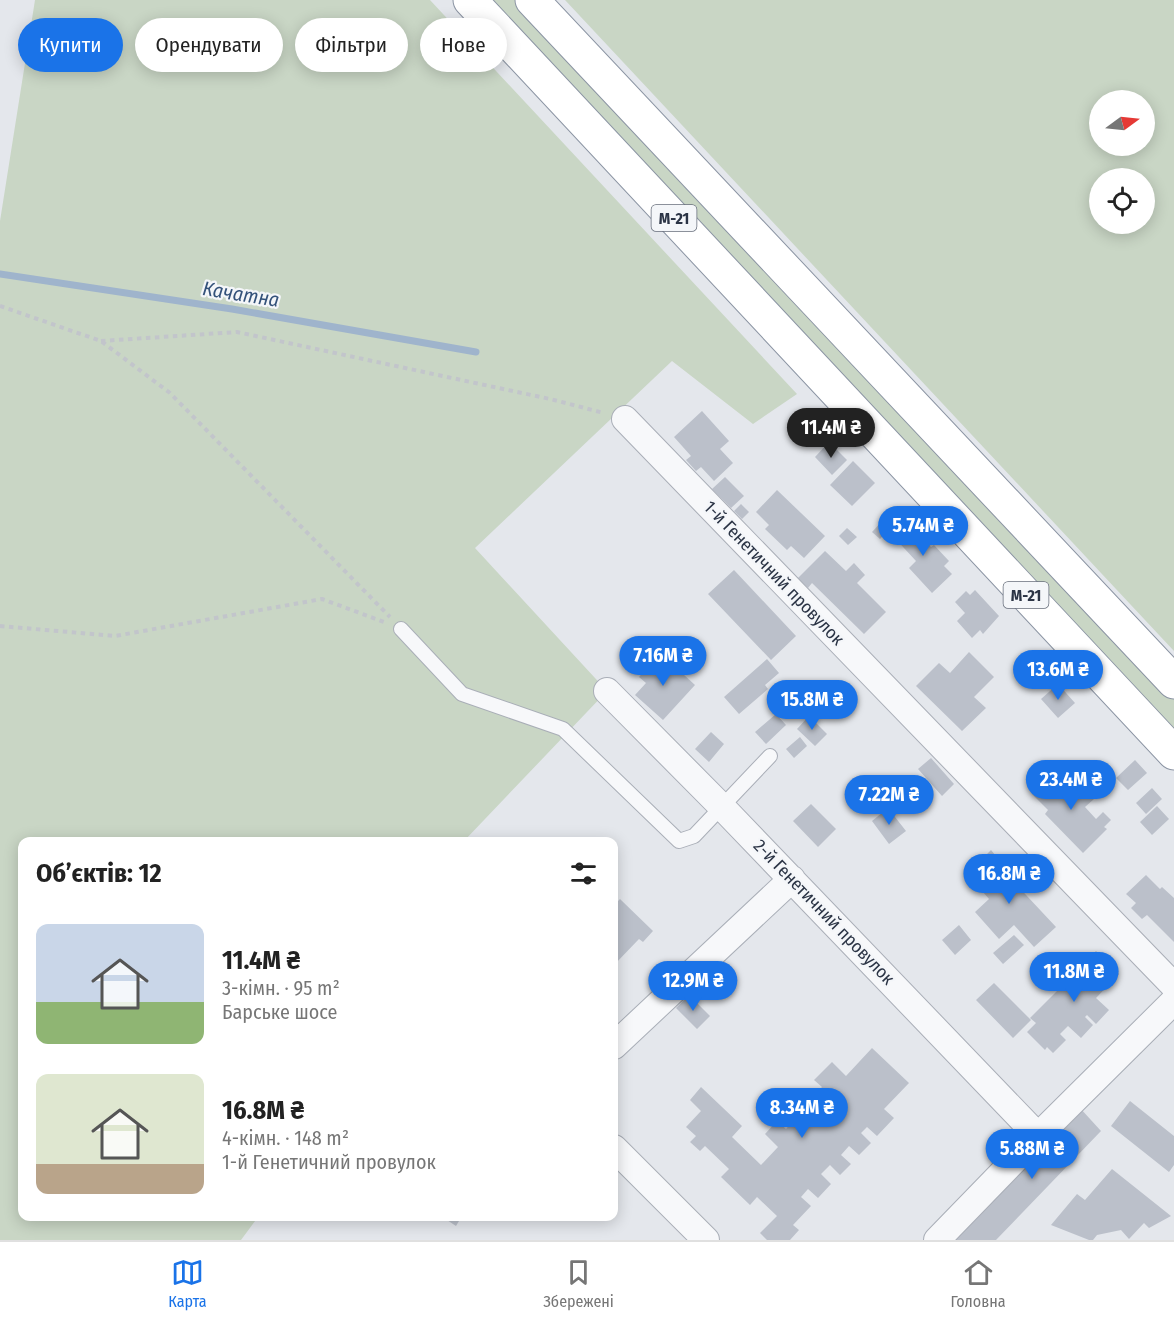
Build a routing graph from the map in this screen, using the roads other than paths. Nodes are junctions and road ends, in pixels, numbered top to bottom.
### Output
1 (470, 0) edge
2 (532, 0) edge
3 (625, 418) road end
4 (401, 628) road end
5 (1174, 682) edge
6 (607, 691) dead end
7 (1174, 753) edge
8 (770, 756) dead end
9 (721, 806) junction
10 (792, 879) junction
11 (1174, 986) edge
12 (1174, 1001) edge
13 (618, 1042) edge
14 (1038, 1136) junction
15 (618, 1152) edge
16 (706, 1240) edge
17 (938, 1240) edge

1 - 7 highway, М-21
2 - 5 highway, М-21
3 - 11 street, 1-й Генетичний провулок
4 - 9 lane
6 - 9 street, 2-й Генетичний провулок
8 - 9 lane
9 - 10 street, 2-й Генетичний провулок
10 - 13 street
10 - 14 street, 2-й Генетичний провулок
12 - 14 street
14 - 17 street
15 - 16 street

